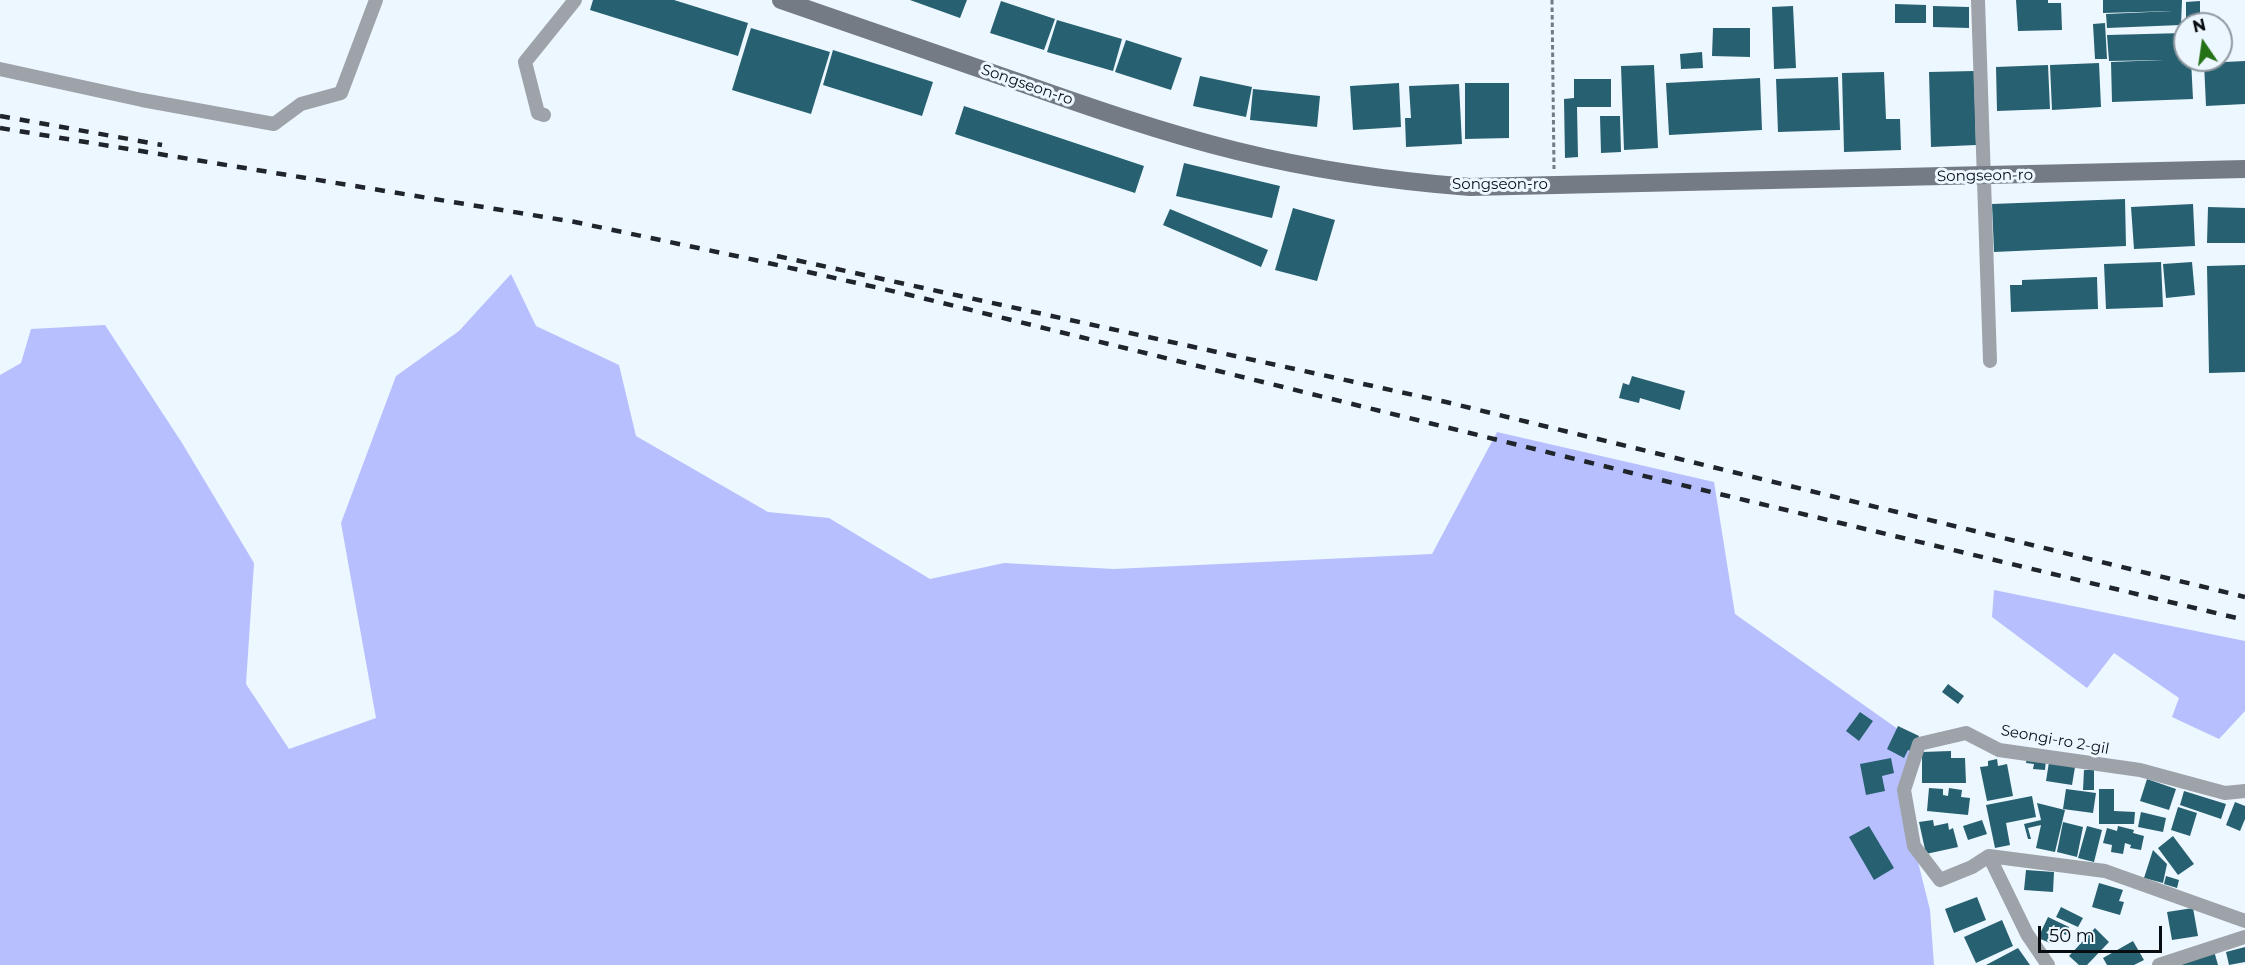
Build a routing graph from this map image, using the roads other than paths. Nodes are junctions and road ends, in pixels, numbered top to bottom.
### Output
1 (376, 0) edge
2 (575, 0) edge
3 (782, 0) edge
4 (1978, 0) edge
5 (0, 69) edge
6 (544, 115) dead end
7 (2245, 170) edge
8 (1983, 176) junction
9 (1990, 361) dead end
10 (2245, 791) edge
11 (1989, 856) junction
12 (2245, 921) edge
13 (2245, 937) edge
14 (2048, 965) edge
15 (2159, 965) edge

1 - 5 street
2 - 6 street
3 - 8 main road, Songseon-ro
4 - 8 street
7 - 8 main road, Songseon-ro
8 - 9 street
10 - 11 street, Seongi-ro 2-gil
11 - 12 street
11 - 14 street
13 - 15 street

